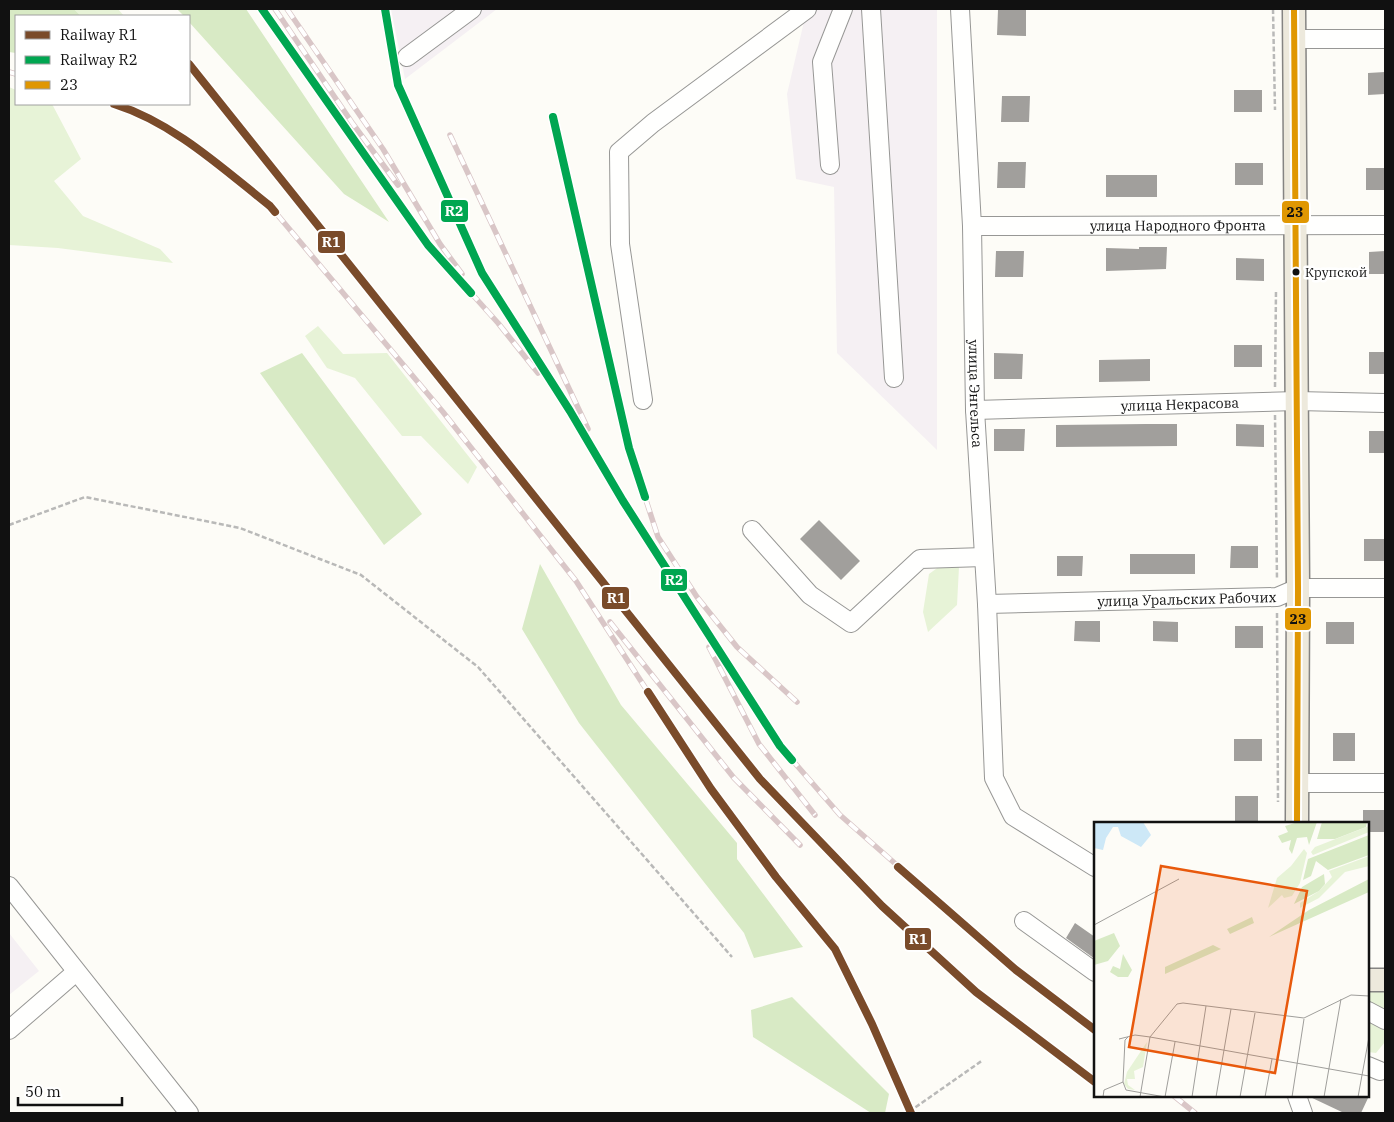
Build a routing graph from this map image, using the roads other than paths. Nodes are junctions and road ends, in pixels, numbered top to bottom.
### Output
1 (472, 9) edge
2 (808, 9) edge
3 (843, 9) edge
4 (871, 9) edge
5 (960, 9) edge
6 (1294, 9) edge
7 (1294, 39) junction
8 (1385, 39) edge
9 (407, 57) dead end
10 (830, 165) dead end
11 (1295, 225) junction
12 (1385, 225) edge
13 (972, 226) junction
14 (894, 378) dead end
15 (643, 400) dead end
16 (1296, 401) junction
17 (1385, 403) edge
18 (975, 410) junction
19 (752, 530) dead end
20 (984, 557) junction
21 (1298, 588) junction
22 (1385, 588) edge
23 (987, 604) junction
24 (1297, 783) junction
25 (1385, 783) edge
26 (1297, 822) edge
27 (1094, 866) edge
28 (9, 886) edge
29 (1024, 921) dead end
30 (1094, 971) edge
31 (76, 972) junction
32 (1369, 980) edge
33 (1385, 980) edge
34 (1369, 1012) edge
35 (1385, 1020) edge
36 (9, 1030) edge
37 (1297, 1097) edge
38 (189, 1113) edge
39 (1303, 1113) edge

1 - 9 street
2 - 15 street
3 - 10 street
4 - 14 street
5 - 13 street, улица Энгельса
6 - 7 main road
7 - 8 street
7 - 11 main road
11 - 12 street, улица Народного Фронта
11 - 13 street, улица Народного Фронта
11 - 16 main road
13 - 18 street, улица Энгельса
16 - 17 street, улица Некрасова
16 - 18 street, улица Некрасова
16 - 21 main road
18 - 20 street, улица Энгельса
19 - 20 street
20 - 23 street, улица Энгельса
21 - 22 street, улица Уральских Рабочих
21 - 23 street, улица Уральских Рабочих
21 - 24 main road
23 - 27 street, улица Энгельса
24 - 25 street
24 - 26 main road
28 - 31 street
29 - 30 street
31 - 36 street
31 - 38 street
32 - 33 main road
34 - 35 street
37 - 39 street

